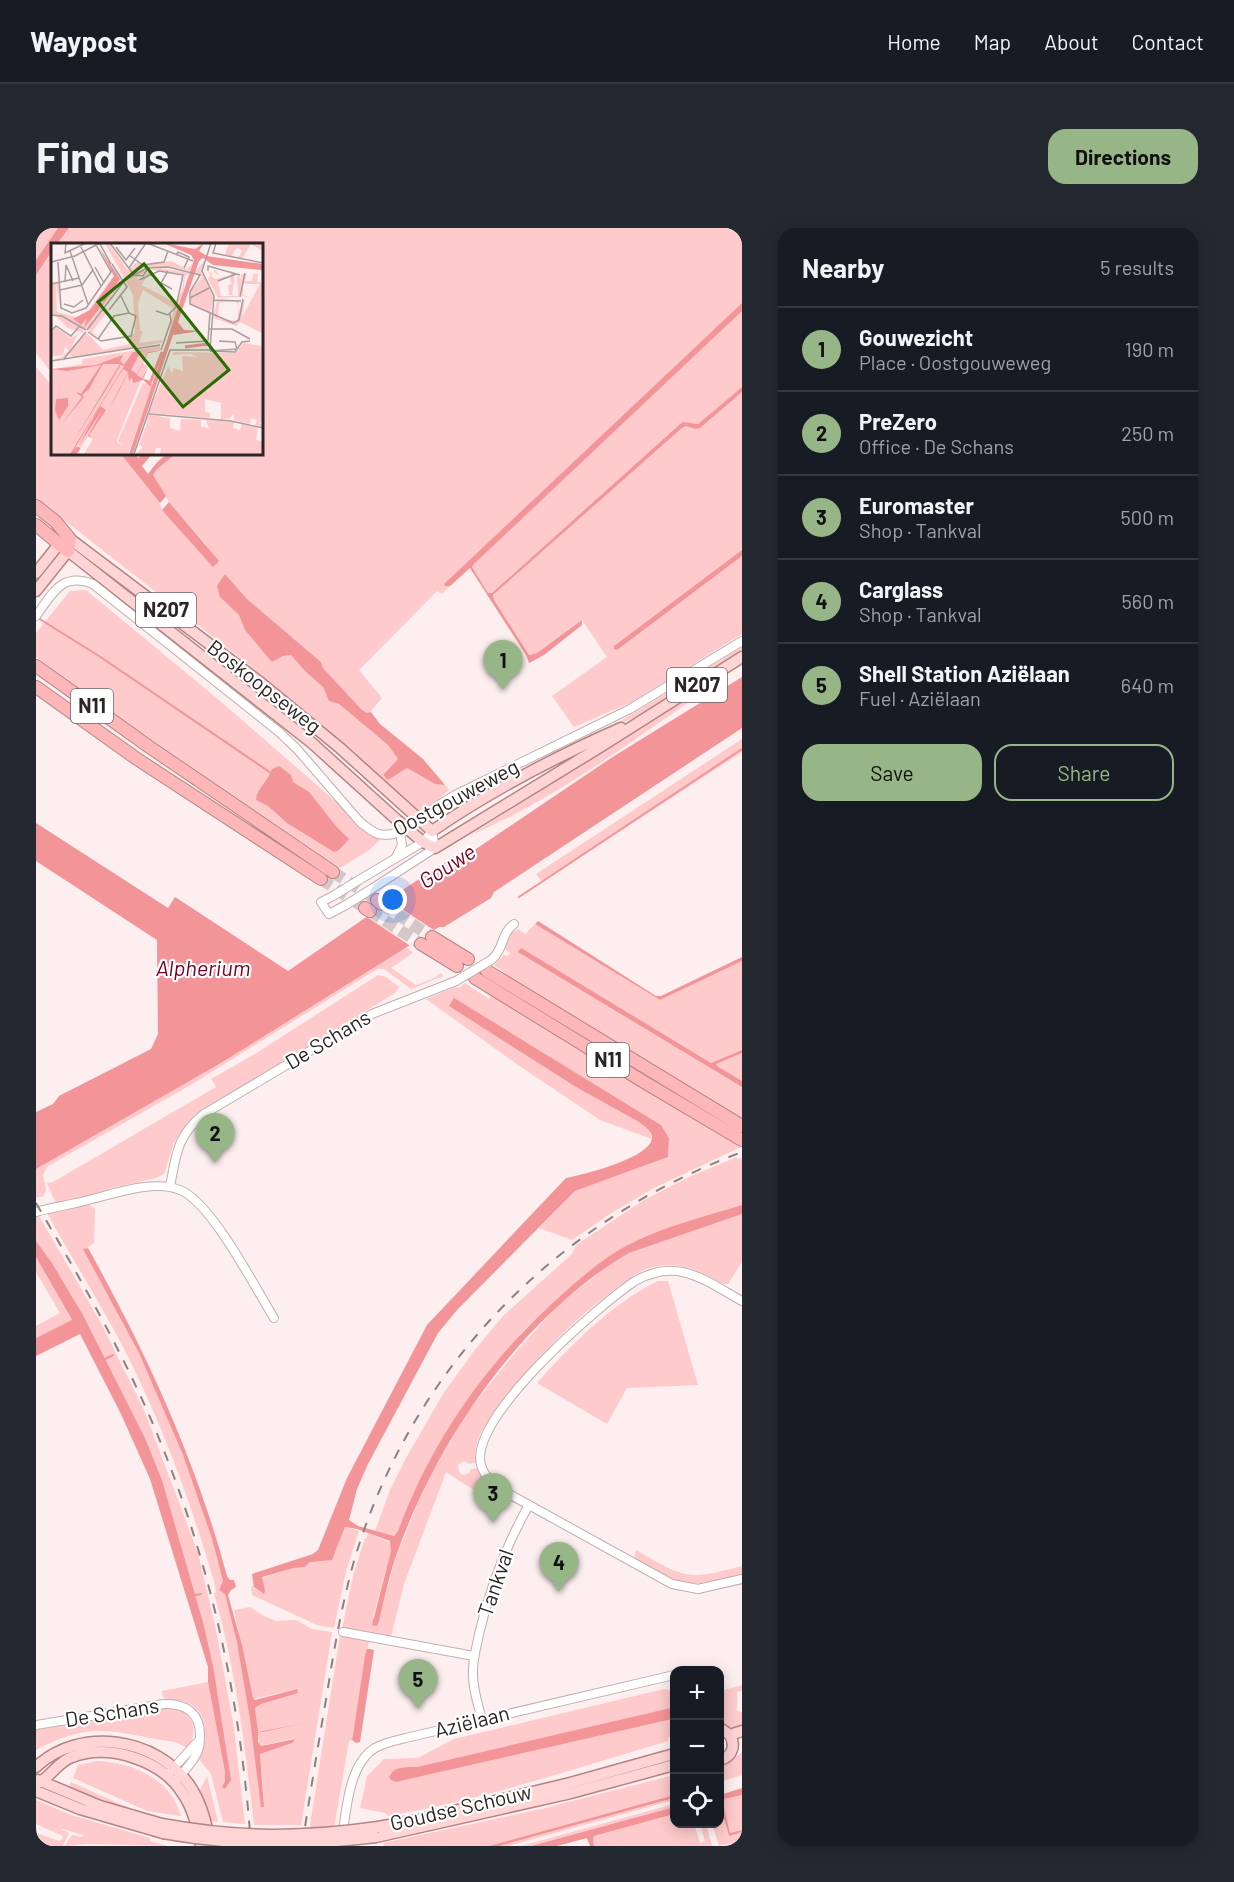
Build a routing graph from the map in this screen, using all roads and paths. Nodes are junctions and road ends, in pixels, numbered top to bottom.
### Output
1 (36, 506) edge
2 (36, 525) edge
3 (66, 545) junction
4 (36, 573) edge
5 (38, 588) edge
6 (36, 616) edge
7 (742, 641) edge
8 (742, 657) edge
9 (36, 666) edge
10 (36, 687) edge
11 (651, 714) junction
12 (419, 818) junction
13 (446, 821) junction
14 (401, 826) junction
15 (432, 831) junction
16 (423, 842) junction
17 (435, 848) junction
18 (396, 858) junction
19 (333, 872) tunnel mouth
20 (321, 879) tunnel mouth
21 (514, 924) dead end
22 (432, 937) tunnel mouth
23 (421, 944) tunnel mouth
24 (468, 959) dead end
25 (489, 965) junction
26 (457, 966) dead end
27 (475, 978) dead end
28 (742, 1126) edge
29 (742, 1140) edge
30 (170, 1186) junction
31 (36, 1212) edge
32 (742, 1301) edge
33 (274, 1318) dead end
34 (529, 1505) junction
35 (742, 1578) edge
36 (343, 1632) dead end
37 (474, 1656) junction
38 (670, 1675) edge
39 (482, 1720) junction
40 (36, 1725) edge
41 (724, 1731) edge
42 (742, 1731) edge
43 (730, 1735) junction
44 (737, 1749) edge
45 (670, 1755) edge
46 (724, 1758) edge
47 (36, 1767) edge
48 (670, 1767) edge
49 (174, 1775) junction
50 (37, 1784) edge
51 (377, 1832) junction
52 (201, 1846) edge
53 (210, 1846) edge
54 (341, 1846) edge

1 - 3 highway
2 - 3 highway
3 - 4 main road
3 - 5 main road
3 - 12 main road, Boskoopseweg / N207
3 - 14 main road, Boskoopseweg / N207
6 - 14 street, Oostgouweweg
7 - 12 street, Oostgouweweg
8 - 11 main road, N207
9 - 19 highway, N11
10 - 20 highway, N11
11 - 13 main road, N207
11 - 17 main road, N207
12 - 13 main road
12 - 14 street, Oostgouweweg
12 - 15 main road, Boskoopseweg
13 - 15 main road, N207
14 - 16 main road, Boskoopseweg / N207
14 - 18 street
15 - 16 street
15 - 17 street
16 - 17 main road, Boskoopseweg / N207
16 - 18 street
17 - 18 street, bridge
21 - 25 street, De Schans
22 - 24 highway
23 - 26 highway
25 - 28 highway, N11
25 - 30 street, De Schans, bridge
27 - 29 highway, N11
30 - 31 street
30 - 33 street
32 - 34 street
34 - 35 street
34 - 37 street, Tankval
36 - 37 street
37 - 39 street, Tankval
38 - 39 street, Aziëlaan
39 - 54 street, Aziëlaan
40 - 49 street, De Schans
41 - 43 main road
42 - 43 main road
43 - 44 main road
44 - 46 main road
45 - 51 main road, Goudse Schouw
47 - 49 main road
48 - 51 main road, Goudse Schouw
49 - 50 main road
49 - 52 main road
49 - 53 main road
50 - 51 main road, Goudse Schouw, bridge

